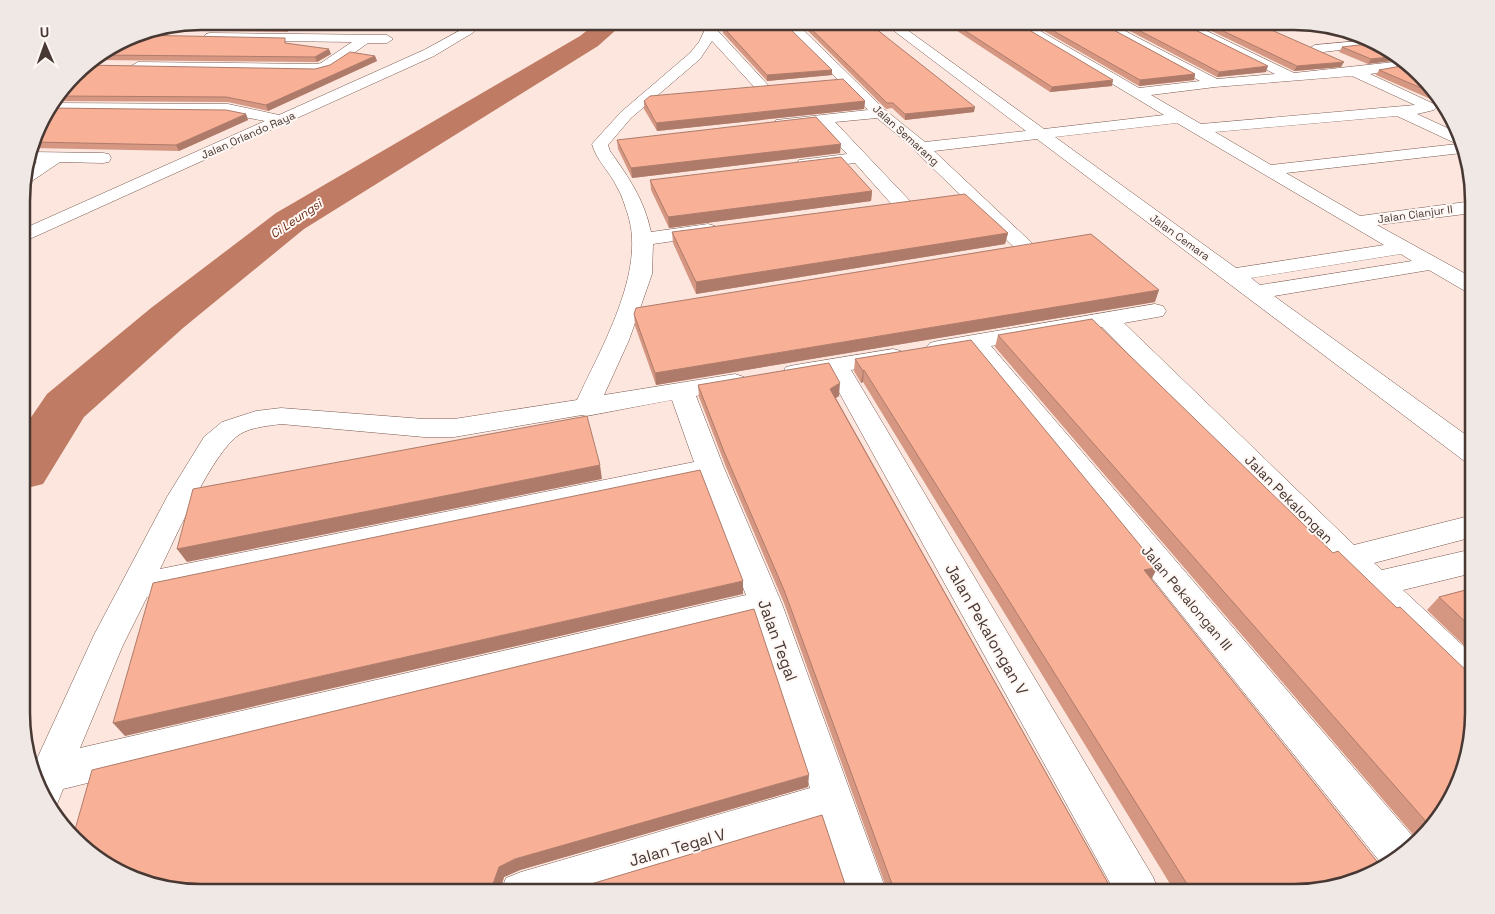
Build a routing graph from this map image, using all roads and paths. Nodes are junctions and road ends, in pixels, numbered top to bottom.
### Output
1 (468, 30) edge
2 (711, 30) edge
3 (715, 30) edge
4 (795, 30) edge
5 (898, 30) edge
6 (1029, 30) edge
7 (1113, 30) edge
8 (1194, 30) edge
9 (199, 36) edge
10 (365, 39) junction
11 (387, 39) dead end
12 (1361, 44) edge
13 (122, 66) edge
14 (1399, 66) edge
15 (1359, 71) junction
16 (1293, 78) junction
17 (848, 80) junction
18 (829, 82) edge
19 (1215, 83) junction
20 (782, 86) edge
21 (763, 88) junction
22 (744, 90) edge
23 (1135, 93) junction
24 (1428, 94) edge
25 (1409, 96) junction
26 (666, 97) edge
27 (647, 98) junction
28 (58, 107) edge
29 (1164, 110) junction
30 (1398, 111) junction
31 (880, 112) junction
32 (822, 118) junction
33 (1178, 118) junction
34 (281, 120) junction
35 (764, 125) edge
36 (1198, 129) junction
37 (1035, 130) junction
38 (1452, 136) edge
39 (620, 142) edge
40 (916, 143) junction
41 (600, 144) junction
42 (1456, 149) edge
43 (36, 157) edge
44 (57, 157) junction
45 (103, 158) dead end
46 (858, 158) junction
47 (791, 166) edge
48 (1270, 170) junction
49 (32, 173) edge
50 (646, 184) dead end
51 (626, 186) junction
52 (972, 196) junction
53 (946, 199) edge
54 (883, 206) edge
55 (1465, 209) edge
56 (1357, 222) junction
57 (730, 227) edge
58 (30, 233) edge
59 (643, 239) junction
60 (1402, 248) junction
61 (997, 253) edge
62 (1431, 264) junction
63 (1233, 275) junction
64 (1465, 281) edge
65 (1256, 292) junction
66 (1155, 311) dead end
67 (1107, 319) junction
68 (975, 342) junction
69 (836, 365) junction
70 (681, 391) junction
71 (586, 408) junction
72 (1465, 447) edge
73 (710, 468) junction
74 (1465, 528) edge
75 (1349, 558) junction
76 (1465, 563) edge
77 (1376, 584) junction
78 (137, 586) junction
79 (766, 604) junction
80 (1465, 669) edge
81 (46, 784) edge
82 (834, 801) junction
83 (1397, 850) edge
84 (552, 884) edge
85 (863, 884) edge
86 (1133, 884) edge

1 - 34 street, Jalan Orlando Raya
2 - 27 street
3 - 21 street
4 - 17 street, Jalan Semarang
5 - 37 street, Jalan Cemara
6 - 23 street
7 - 19 street
8 - 16 street
9 - 10 street
10 - 11 street
10 - 13 street
12 - 15 street
14 - 15 street
15 - 16 street
15 - 25 street
16 - 19 street
17 - 18 street
17 - 31 street, Jalan Semarang
19 - 23 street
20 - 21 street
21 - 22 street
23 - 29 street
24 - 25 street
25 - 30 street
26 - 27 street
27 - 41 street
28 - 34 street
29 - 33 street
29 - 37 street
30 - 36 street
30 - 38 street
31 - 32 street
31 - 40 street, Jalan Semarang
32 - 35 street
32 - 46 street
33 - 36 street
33 - 37 street
34 - 58 street, Jalan Orlando Raya
36 - 48 street
37 - 40 street
37 - 63 street, Jalan Cemara
39 - 41 street
40 - 52 street, Jalan Semarang
41 - 51 street
42 - 48 street
43 - 44 street
44 - 45 street
44 - 49 street
46 - 47 street
46 - 54 street
48 - 56 street
50 - 51 street
51 - 59 street
52 - 53 street
52 - 61 street, Jalan Semarang
55 - 56 street, Jalan Cianjur II
56 - 60 street
57 - 59 street
59 - 71 street
60 - 62 street
60 - 63 street
62 - 64 street
62 - 65 street
63 - 65 street, Jalan Cemara
65 - 72 street, Jalan Cemara
66 - 67 street
67 - 68 street
67 - 75 street, Jalan Pekalongan
68 - 69 street
68 - 83 street, Jalan Pekalongan III
69 - 70 street
69 - 86 street, Jalan Pekalongan V
70 - 71 street
70 - 73 street, Jalan Tegal
71 - 78 street
73 - 78 street
73 - 79 street, Jalan Tegal
74 - 75 street
75 - 77 street, Jalan Pekalongan
76 - 77 street
77 - 80 street, Jalan Pekalongan
78 - 81 street
79 - 81 street
79 - 82 street, Jalan Tegal
82 - 84 street, Jalan Tegal V
82 - 85 street, Jalan Tegal

